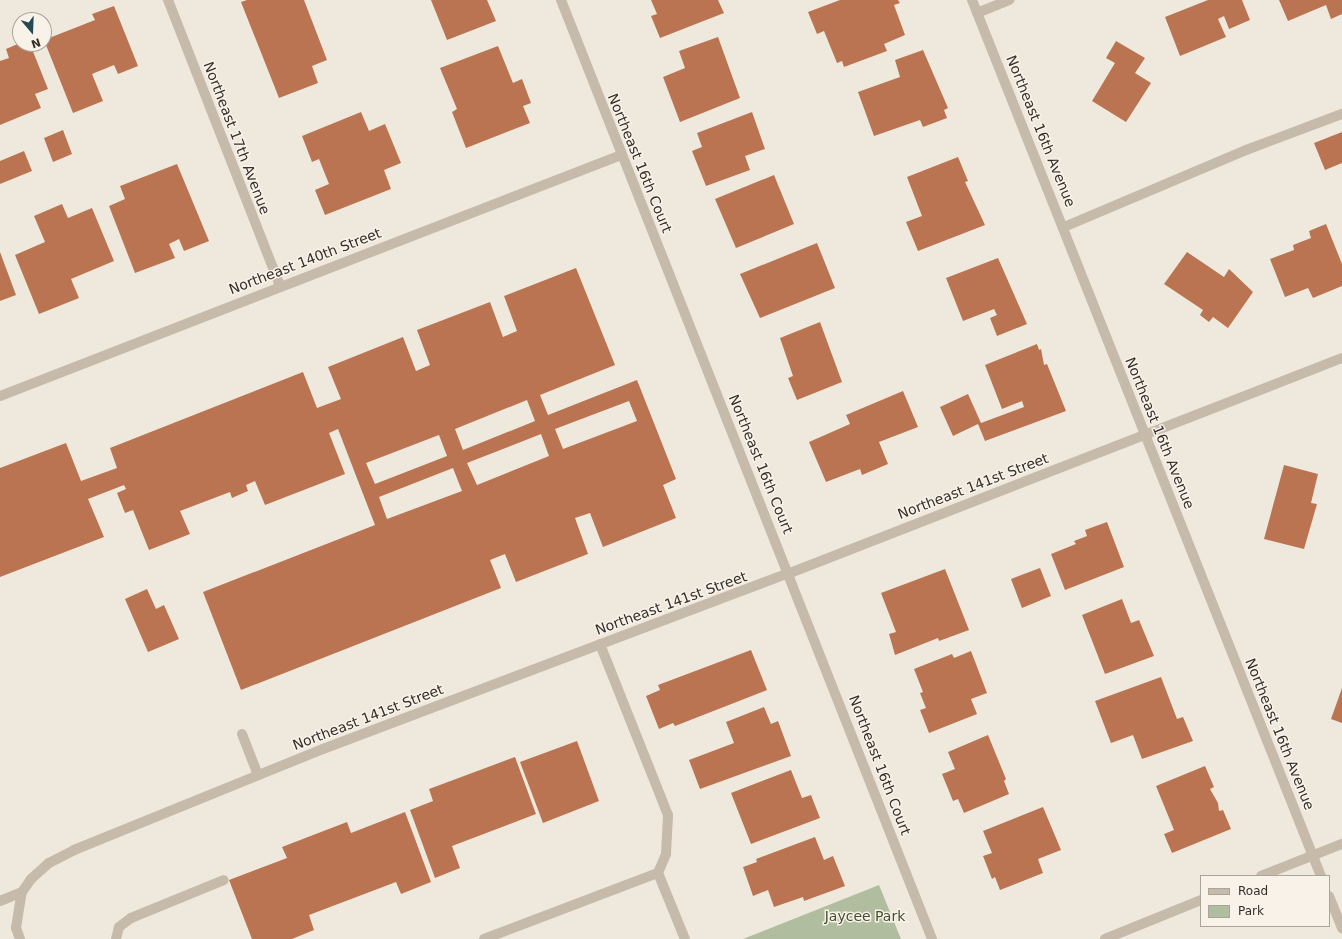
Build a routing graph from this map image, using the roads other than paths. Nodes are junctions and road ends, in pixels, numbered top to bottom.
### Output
1 (168, 0) edge
2 (561, 0) edge
3 (972, 0) edge
4 (1009, 0) edge
5 (977, 13) junction
6 (1342, 114) edge
7 (621, 155) junction
8 (1064, 226) junction
9 (280, 286) junction
10 (1342, 358) edge
11 (0, 396) edge
12 (1145, 434) junction
13 (790, 574) junction
14 (600, 644) junction
15 (242, 734) dead end
16 (258, 775) junction
17 (1342, 844) edge
18 (1313, 856) junction
19 (658, 873) junction
20 (1264, 875) edge
21 (1321, 875) edge
22 (224, 880) dead end
23 (22, 892) junction
24 (1330, 899) edge
25 (1200, 900) edge
26 (0, 901) edge
27 (1342, 929) edge
28 (20, 939) edge
29 (116, 939) edge
30 (484, 939) edge
31 (685, 939) edge
32 (932, 939) edge
33 (1105, 939) edge

1 - 9 street, Northeast 17th Avenue
2 - 7 street, Northeast 16th Court
3 - 5 street, Northeast 16th Avenue
4 - 5 street
5 - 8 street, Northeast 16th Avenue
6 - 8 street
7 - 9 street, Northeast 140th Street
7 - 13 street, Northeast 16th Court
8 - 12 street, Northeast 16th Avenue
9 - 11 street, Northeast 140th Street
10 - 12 street, Northeast 141st Street
12 - 13 street, Northeast 141st Street
12 - 18 street, Northeast 16th Avenue
13 - 14 street, Northeast 141st Street
13 - 32 street, Northeast 16th Court
14 - 16 street, Northeast 141st Street
14 - 19 street
15 - 16 street
16 - 23 street, Northeast 141st Street
17 - 18 street
18 - 20 street
18 - 21 street, Northeast 16th Avenue
19 - 30 street
19 - 31 street
22 - 29 street
23 - 26 street
23 - 28 street
24 - 27 street
25 - 33 street

